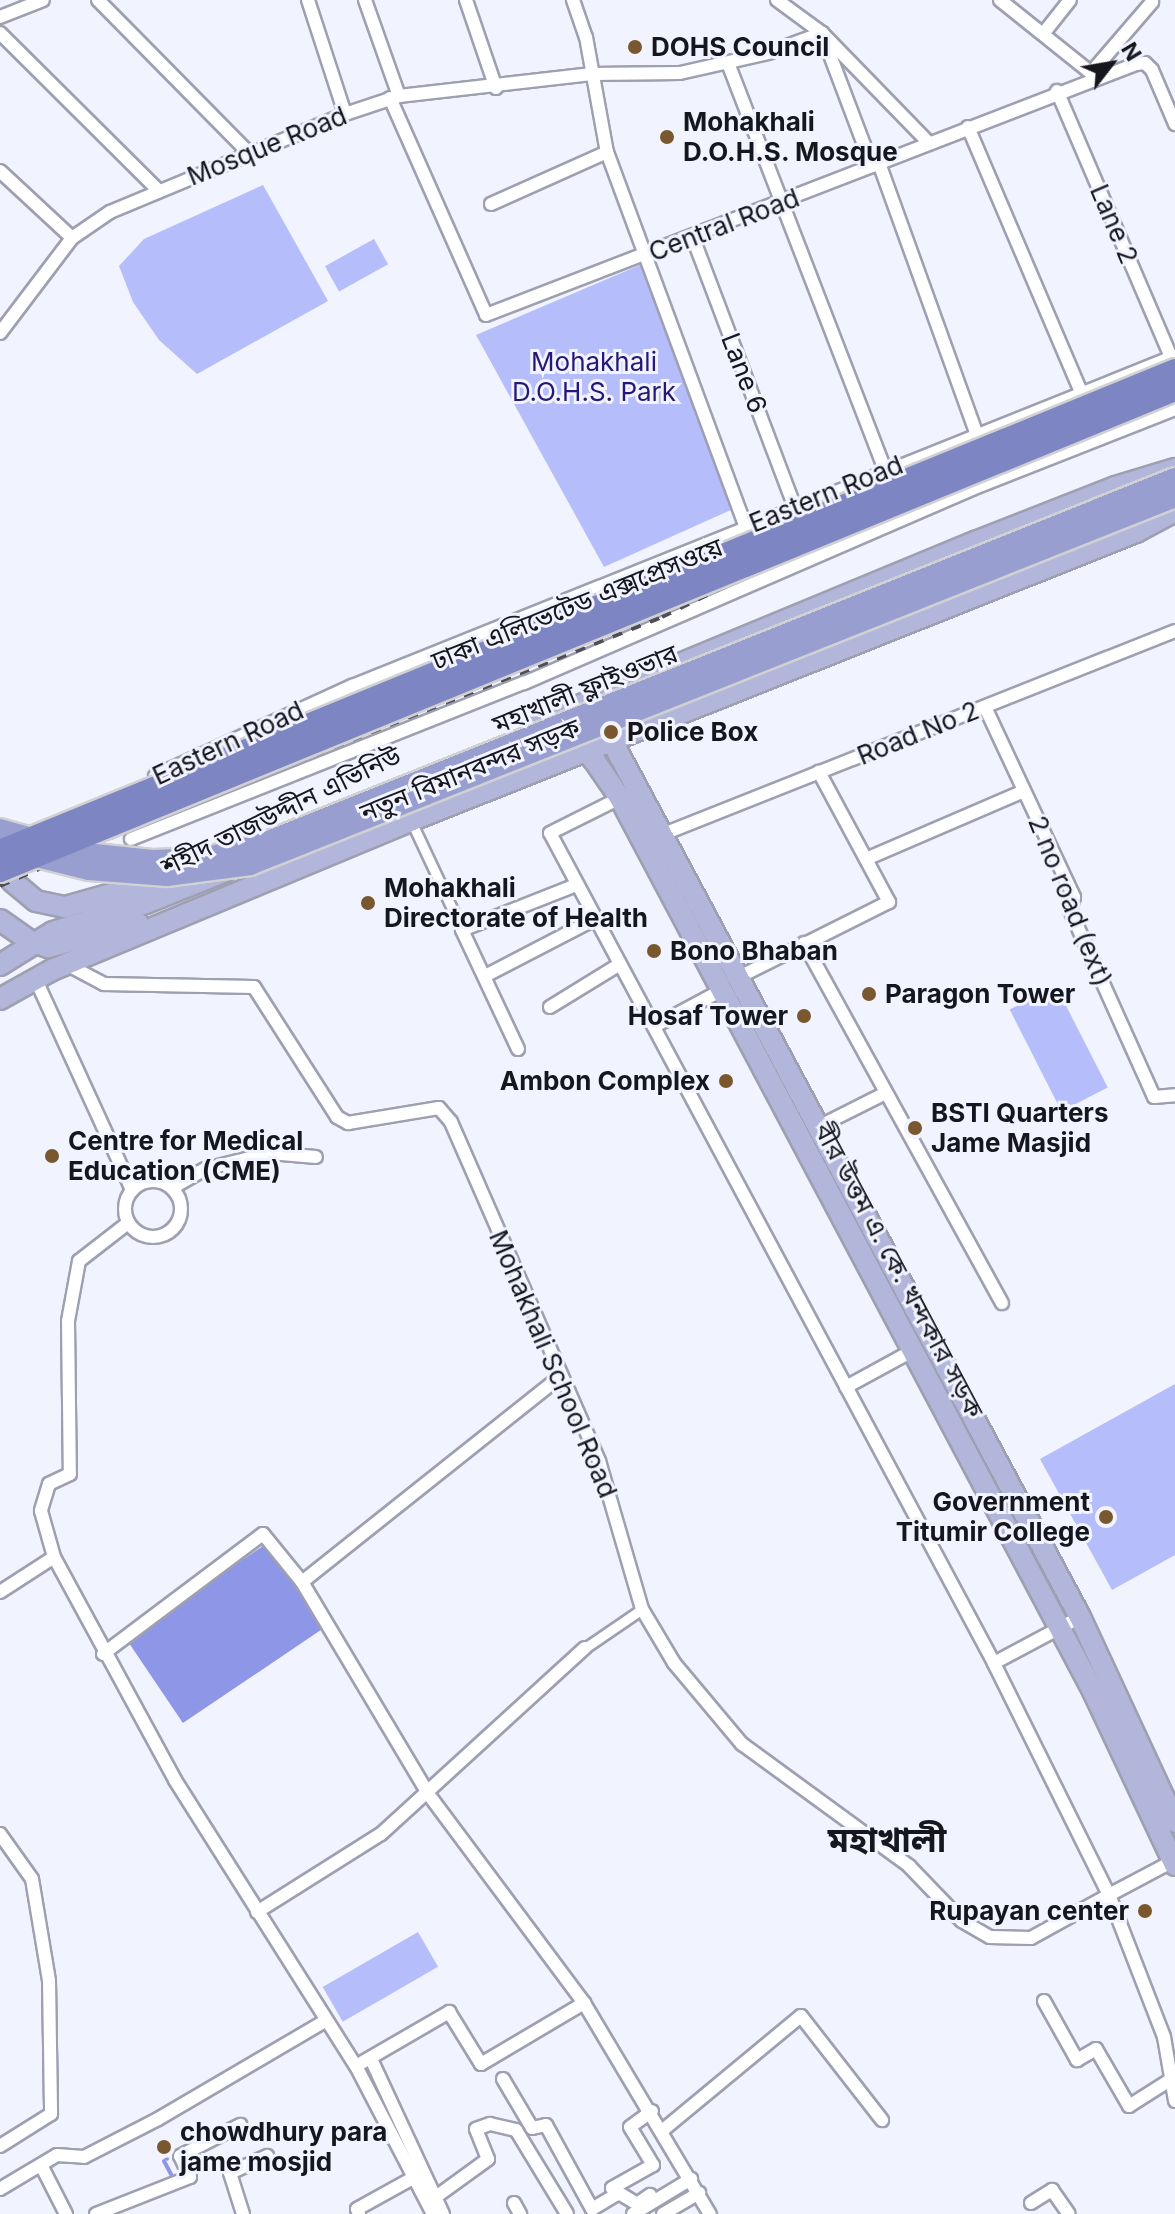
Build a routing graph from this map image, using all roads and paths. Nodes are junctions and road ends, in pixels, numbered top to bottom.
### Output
1 (43, 0) edge
2 (98, 0) edge
3 (308, 0) edge
4 (365, 0) edge
5 (466, 0) edge
6 (573, 0) edge
7 (777, 0) edge
8 (1000, 0) edge
9 (1070, 0) edge
10 (1152, 2) edge
11 (0, 17) edge
12 (0, 33) edge
13 (822, 33) junction
14 (1043, 34) junction
15 (728, 63) junction
16 (592, 74) junction
17 (1093, 74) junction
18 (496, 88) junction
19 (1057, 91) junction
20 (394, 97) junction
21 (345, 114) junction
22 (1175, 124) edge
23 (968, 127) junction
24 (929, 143) junction
25 (607, 152) junction
26 (249, 153) junction
27 (876, 164) junction
28 (0, 171) edge
29 (158, 190) junction
30 (785, 201) junction
31 (491, 204) dead end
32 (72, 238) junction
33 (693, 238) junction
34 (645, 256) junction
35 (0, 309) edge
36 (10, 318) junction
37 (0, 333) edge
38 (1174, 361) edge
39 (1080, 390) junction
40 (1175, 390) edge
41 (1175, 409) edge
42 (976, 432) junction
43 (1175, 469) edge
44 (885, 470) junction
45 (1175, 478) edge
46 (1175, 497) edge
47 (795, 508) junction
48 (1175, 511) edge
49 (746, 527) junction
50 (1175, 631) edge
51 (585, 703) junction
52 (985, 707) junction
53 (550, 717) junction
54 (613, 741) junction
55 (586, 751) junction
56 (819, 772) junction
57 (1024, 791) junction
58 (620, 798) junction
59 (351, 801) junction
60 (410, 821) junction
61 (0, 829) edge
62 (661, 835) junction
63 (131, 839) dead end
64 (0, 844) edge
65 (0, 851) edge
66 (0, 858) edge
67 (866, 859) junction
68 (6, 876) edge
69 (271, 880) junction
70 (576, 885) junction
71 (595, 919) junction
72 (0, 920) edge
73 (462, 930) junction
74 (32, 942) junction
75 (804, 943) junction
76 (620, 964) junction
77 (0, 965) edge
78 (52, 971) junction
79 (485, 976) junction
80 (737, 978) junction
81 (720, 991) junction
82 (0, 999) edge
83 (550, 1007) dead end
84 (655, 1026) junction
85 (518, 1049) dead end
86 (884, 1094) junction
87 (1175, 1095) edge
88 (816, 1128) junction
89 (316, 1157) dead end
90 (172, 1188) junction
91 (132, 1190) junction
92 (128, 1223) junction
93 (1002, 1303) dead end
94 (914, 1350) junction
95 (561, 1376) junction
96 (846, 1387) junction
97 (54, 1557) junction
98 (302, 1582) junction
99 (0, 1592) edge
100 (642, 1609) junction
101 (1080, 1617) junction
102 (1060, 1628) junction
103 (585, 1648) joint
104 (103, 1654) junction
105 (994, 1663) junction
106 (429, 1795) junction
107 (1175, 1822) edge
108 (0, 1834) edge
109 (1174, 1862) edge
110 (1109, 1895) junction
111 (257, 1912) junction
112 (1044, 2001) dead end
113 (584, 2003) junction
114 (325, 2021) junction
115 (371, 2059) junction
116 (356, 2066) junction
117 (503, 2079) dead end
118 (1170, 2080) junction
119 (1175, 2101) edge
120 (652, 2111) junction
121 (882, 2120) dead end
122 (240, 2125) dead end
123 (663, 2130) junction
124 (0, 2146) edge
125 (267, 2156) dead end
126 (41, 2165) junction
127 (413, 2178) junction
128 (691, 2179) junction
129 (0, 2189) edge
130 (699, 2193) junction
131 (616, 2195) junction
132 (650, 2195) dead end
133 (433, 2199) junction
134 (1031, 2203) dead end
135 (566, 2211) edge
136 (66, 2214) edge
137 (96, 2214) edge
138 (243, 2214) edge
139 (359, 2214) edge
140 (433, 2214) edge
141 (443, 2214) edge
142 (550, 2214) edge
143 (633, 2214) edge
144 (663, 2214) edge
145 (710, 2214) edge
146 (1069, 2214) edge

1 - 11 street
2 - 26 street
3 - 21 street
4 - 20 street
5 - 18 street
6 - 16 street
7 - 13 street
8 - 14 street
9 - 14 street
10 - 17 street
12 - 29 street
13 - 15 street, Mosque Road
13 - 24 street
13 - 27 street
14 - 17 street
15 - 16 street, Mosque Road
15 - 30 street
16 - 18 street, Mosque Road
16 - 25 street
17 - 19 street, Central Road
17 - 22 street, Central Road
18 - 20 street, Mosque Road
19 - 23 street, Central Road
19 - 38 street, Lane 2
20 - 21 street, Mosque Road
20 - 34 street, Central Road
21 - 26 street, Mosque Road
23 - 24 street, Central Road
23 - 39 street
24 - 27 street, Central Road
25 - 31 street
25 - 34 street
26 - 29 street, Mosque Road
27 - 30 street, Central Road
27 - 42 street
28 - 32 street
29 - 32 street, Mosque Road
30 - 33 street, Central Road
30 - 44 street
32 - 36 street, Mosque Road
33 - 34 street, Central Road
33 - 47 street, Lane 6
34 - 49 street
35 - 36 street
36 - 37 street, Mosque Road
38 - 39 street, Eastern Road
38 - 65 highway, ঢাকা এলিভেটেড এক্সপ্রেসওয়ে, bridge
39 - 42 street, Eastern Road
40 - 68 highway, ঢাকা এলিভেটেড এক্সপ্রেসওয়ে, bridge
41 - 63 street
42 - 44 street, Eastern Road
43 - 51 main road, নতুন বিমানবন্দর সড়ক
44 - 47 street, Eastern Road
45 - 61 highway, মহাখালী ফ্লাইওভার, bridge
46 - 64 highway, মহাখালী ফ্লাইওভার, bridge
47 - 49 street, Eastern Road
48 - 54 main road, নতুন বিমানবন্দর সড়ক
49 - 66 street, Eastern Road
50 - 52 street, Road No 2
51 - 53 main road, নতুন বিমানবন্দর সড়ক
51 - 54 main road, বীর উত্তম এ. কে. খন্দকার সড়ক
52 - 56 street, Road No 2
52 - 57 street, 2 no road (ext)
53 - 55 main road, বীর উত্তম এ. কে. খন্দকার সড়ক
53 - 59 main road, শহীদ তাজউদ্দীন এভিনিউ
54 - 55 main road, নতুন বিমানবন্দর সড়ক
54 - 62 main road, বীর উত্তম এ. কে. খন্দকার সড়ক
55 - 58 main road, বীর উত্তম এ. কে. খন্দকার সড়ক
55 - 60 main road, নতুন বিমানবন্দর সড়ক
56 - 62 street, Road No 2
56 - 67 street
57 - 67 street
57 - 87 street, 2 no road (ext)
58 - 70 street
58 - 81 main road, বীর উত্তম এ. কে. খন্দকার সড়ক
59 - 68 main road
59 - 74 main road, শহীদ তাজউদ্দীন এভিনিউ
60 - 69 main road, নতুন বিমানবন্দর সড়ক
60 - 73 street
62 - 80 main road, বীর উত্তম এ. কে. খন্দকার সড়ক
67 - 75 street
69 - 74 main road
69 - 78 main road, নতুন বিমানবন্দর সড়ক
70 - 71 street
70 - 73 street
71 - 76 street
71 - 79 street
72 - 74 main road
73 - 79 street
74 - 77 main road, শহীদ তাজউদ্দীন এভিনিউ
75 - 80 street
75 - 86 street
76 - 83 street
76 - 84 street
78 - 82 main road, নতুন বিমানবন্দর সড়ক
78 - 91 street
78 - 95 street, Mohakhali School Road
79 - 85 street
80 - 88 main road, বীর উত্তম এ. কে. খন্দকার সড়ক
81 - 84 street
81 - 94 main road, বীর উত্তম এ. কে. খন্দকার সড়ক
84 - 96 street
86 - 88 street
86 - 93 street
88 - 101 main road, বীর উত্তম এ. কে. খন্দকার সড়ক
89 - 90 street
90 - 91 street
90 - 92 street
91 - 92 street
92 - 97 street
94 - 96 street
94 - 102 main road, বীর উত্তম এ. কে. খন্দকার সড়ক
95 - 98 street
95 - 100 street, Mohakhali School Road
96 - 105 street
97 - 99 street
97 - 104 street
98 - 104 street
98 - 106 street
100 - 103 street
100 - 110 street, Mohakhali School Road
101 - 102 street
101 - 107 main road, বীর উত্তম এ. কে. খন্দকার সড়ক
102 - 105 street
102 - 109 main road, বীর উত্তম এ. কে. খন্দকার সড়ক
103 - 106 street
104 - 111 street
105 - 110 street
106 - 111 street
106 - 113 street
108 - 124 street
109 - 110 street, Mohakhali School Road
110 - 118 street
111 - 114 street
112 - 118 street
113 - 115 street
113 - 120 street
114 - 116 street
114 - 126 street
115 - 116 street
115 - 133 street
116 - 127 street
117 - 131 street
118 - 119 street
120 - 123 street
120 - 131 street
121 - 123 street
122 - 137 street
123 - 128 street
125 - 138 street
126 - 129 street
126 - 136 street
127 - 139 street
127 - 140 street
128 - 130 street
128 - 143 street
130 - 144 street
130 - 145 street
131 - 132 street
133 - 135 street
133 - 141 street
134 - 146 street
135 - 142 street

